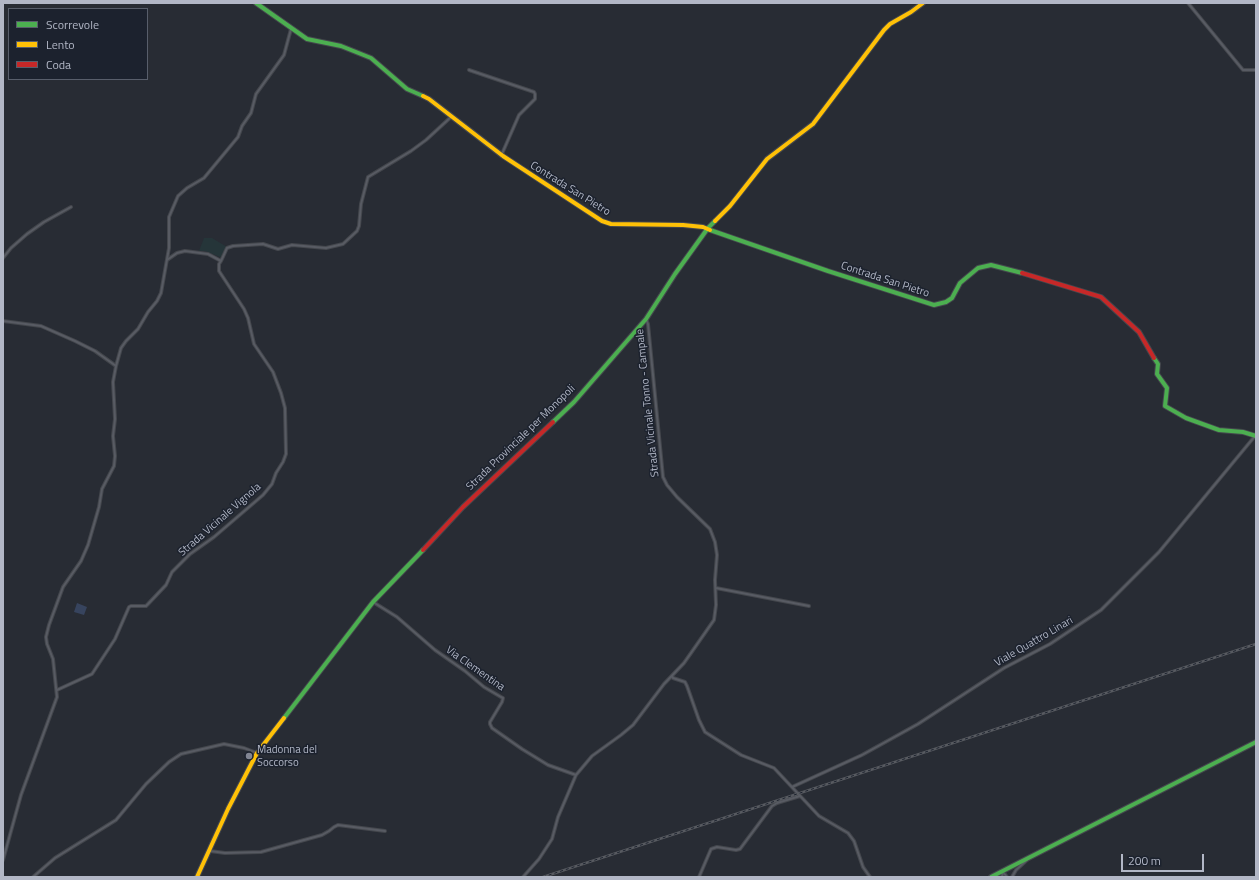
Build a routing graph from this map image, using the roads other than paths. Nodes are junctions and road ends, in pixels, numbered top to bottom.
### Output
1 (923, 3) edge
2 (1188, 3) edge
3 (258, 4) edge
4 (291, 29) junction
5 (469, 70) dead end
6 (1256, 70) edge
7 (451, 118) junction
8 (502, 156) junction
9 (70, 207) dead end
10 (708, 228) junction
11 (3, 258) edge
12 (167, 260) junction
13 (221, 261) junction
14 (646, 319) junction
15 (3, 321) edge
16 (116, 366) junction
17 (1256, 436) edge
18 (716, 588) junction
19 (373, 602) junction
20 (809, 606) dead end
21 (672, 675) junction
22 (57, 690) junction
23 (1256, 742) edge
24 (257, 753) junction
25 (576, 775) junction
26 (792, 787) junction
27 (800, 796) junction
28 (385, 831) dead end
29 (210, 851) junction
30 (1029, 858) junction
31 (3, 860) edge
32 (1003, 871) junction
33 (33, 877) edge
34 (197, 877) edge
35 (523, 877) edge
36 (699, 877) edge
37 (870, 877) edge
38 (991, 877) edge
39 (1002, 877) edge
40 (1007, 877) edge
41 (1012, 877) edge

1 - 10 street, Strada Provinciale per Monopoli
2 - 6 street
3 - 4 street, Contrada San Pietro
4 - 7 street, Contrada San Pietro
4 - 12 street
5 - 8 street
7 - 8 street, Contrada San Pietro
7 - 13 street
8 - 10 street, Contrada San Pietro
9 - 11 street
10 - 14 street, Strada Provinciale per Monopoli
10 - 17 street, Contrada San Pietro
12 - 13 street
12 - 16 street
13 - 22 street, Strada Vicinale Vignola
14 - 18 street, Strada Vicinale Tonno - Campale
14 - 19 street, Strada Provinciale per Monopoli
15 - 16 street
16 - 22 street
17 - 26 street, Viale Quattro Linari
18 - 20 street
18 - 21 street, Strada Vicinale Tonno - Campale
19 - 24 street, Strada Provinciale per Monopoli
19 - 25 street, Via Clementina
21 - 25 street, Strada Vicinale Tonno - Campale
21 - 26 street
22 - 31 street
23 - 30 street
24 - 29 street, Strada Provinciale per Monopoli
24 - 33 street
25 - 35 street, Strada Vicinale Tonno - Campale
26 - 27 street
27 - 36 street
27 - 37 street
28 - 29 street
29 - 34 street, Strada Provinciale per Monopoli
30 - 32 street
30 - 41 street
32 - 38 street
32 - 39 street
32 - 40 street

